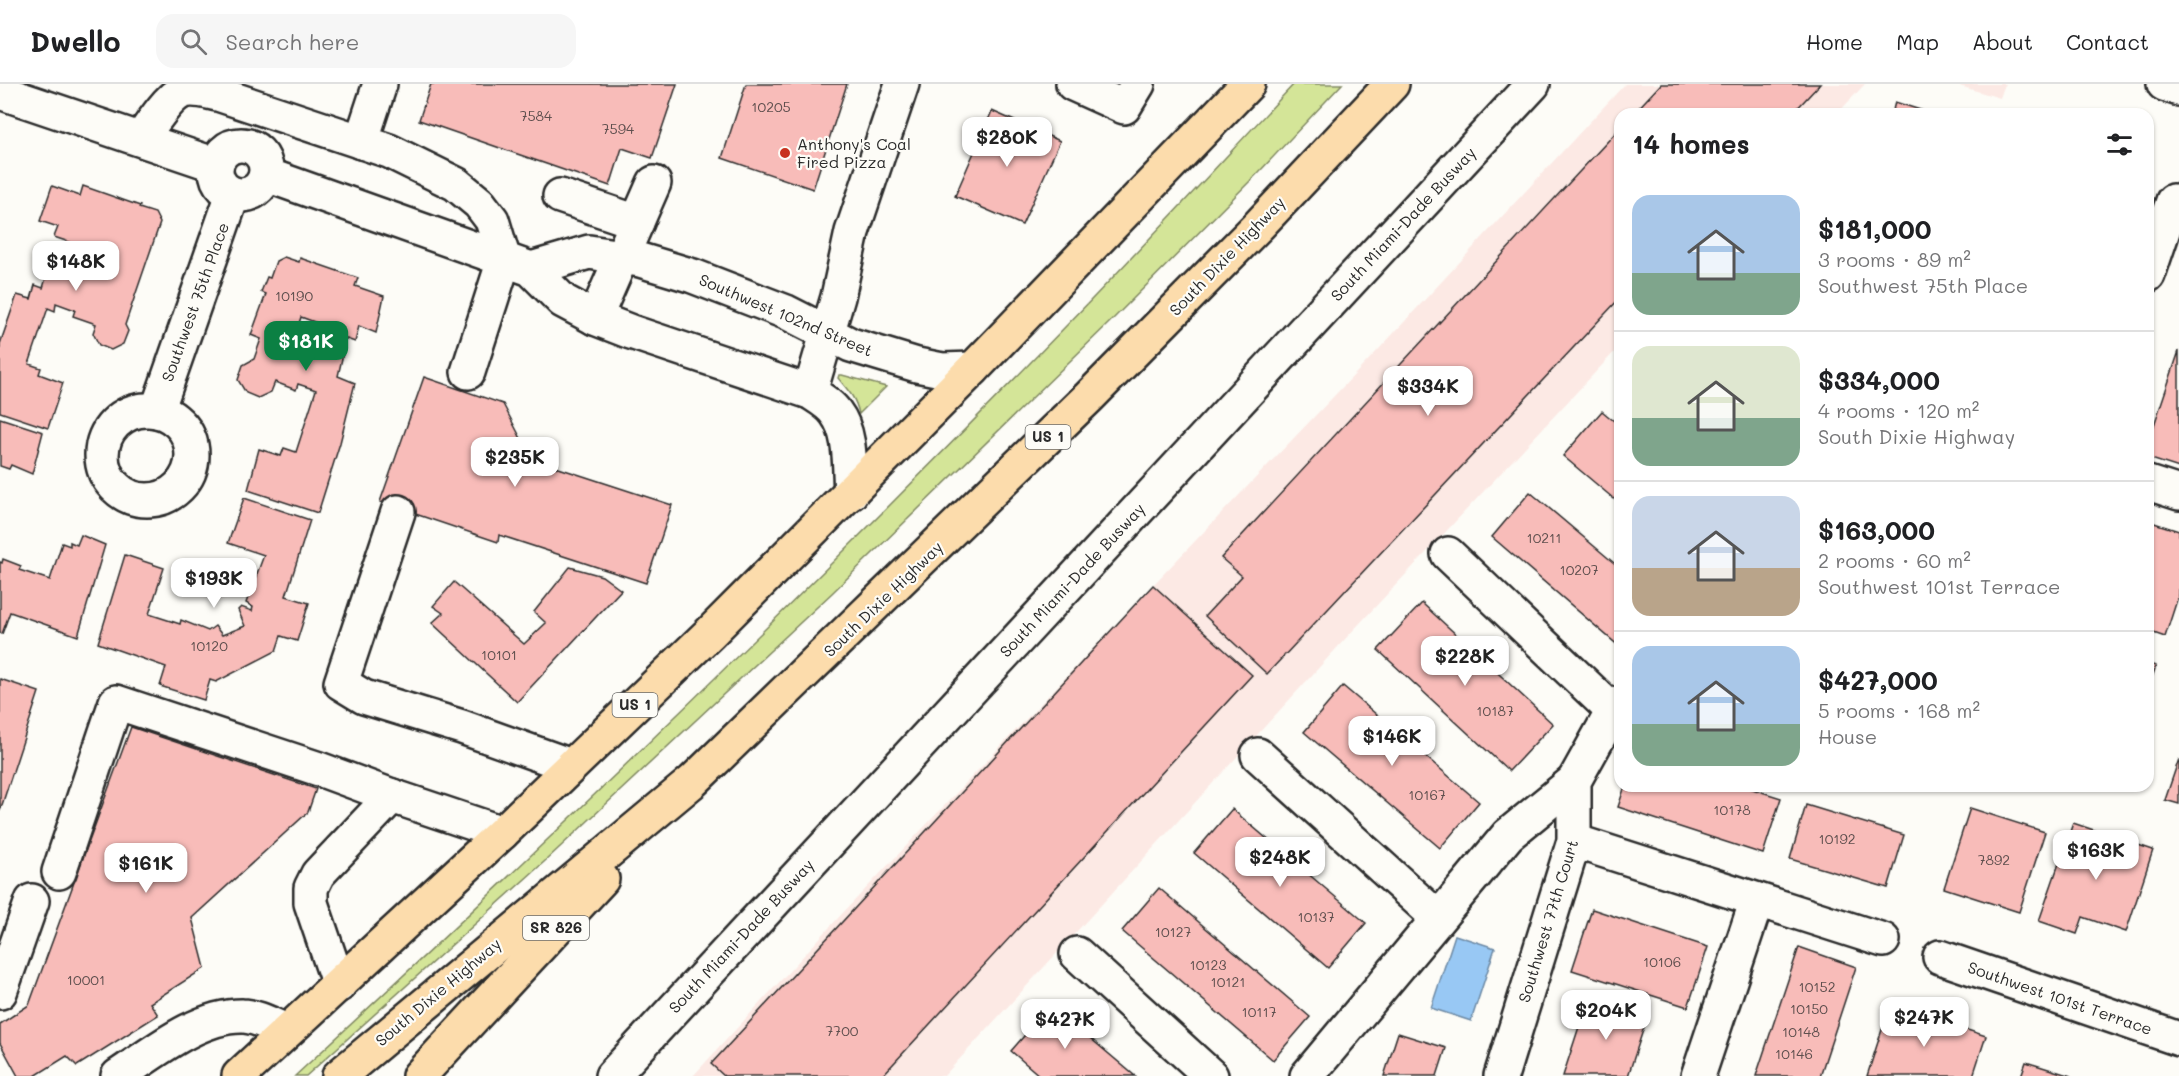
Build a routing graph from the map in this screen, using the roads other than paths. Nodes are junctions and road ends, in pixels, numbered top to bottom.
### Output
1 (380, 84) edge
2 (902, 84) edge
3 (1073, 84) edge
4 (1138, 84) edge
5 (1247, 84) edge
6 (1392, 84) edge
7 (1533, 84) edge
8 (2164, 84) edge
9 (2179, 89) edge
10 (0, 92) edge
11 (141, 138) junction
12 (361, 142) junction
13 (216, 165) junction
14 (267, 175) junction
15 (654, 183) dead end
16 (233, 194) junction
17 (560, 196) dead end
18 (2179, 204) edge
19 (636, 222) junction
20 (621, 257) junction
21 (2154, 257) edge
22 (518, 264) junction
23 (595, 318) junction
24 (827, 333) junction
25 (973, 369) junction
26 (468, 372) dead end
27 (810, 392) junction
28 (157, 411) dead end
29 (2154, 485) edge
30 (851, 492) junction
31 (2179, 493) edge
32 (398, 512) dead end
33 (1448, 554) dead end
34 (1614, 705) edge
35 (1614, 711) edge
36 (1258, 755) dead end
37 (571, 766) junction
38 (693, 781) junction
39 (1574, 781) junction
40 (392, 796) junction
41 (502, 833) junction
42 (1574, 842) junction
43 (59, 872) dead end
44 (1757, 900) junction
45 (32, 901) dead end
46 (1438, 918) junction
47 (1884, 940) dead end
48 (1077, 954) dead end
49 (1940, 957) dead end
50 (339, 985) junction
51 (0, 992) edge
52 (287, 1031) junction
53 (2179, 1039) edge
54 (118, 1076) edge
55 (239, 1076) edge
56 (339, 1076) edge
57 (419, 1076) edge
58 (612, 1076) edge
59 (1211, 1076) edge
60 (1307, 1076) edge
61 (1501, 1076) edge
62 (1698, 1076) edge

1 - 12 street
2 - 24 street
3 - 4 street
5 - 25 highway, US 1
6 - 38 highway, South Dixie Highway / US 1
7 - 58 street, South Miami-Dade Busway
8 - 9 street
10 - 11 street
11 - 12 street
11 - 13 street
12 - 22 street
13 - 14 street
13 - 16 street
14 - 16 street
14 - 22 street
15 - 19 street
16 - 28 street, Southwest 75th Place
17 - 19 street
18 - 21 street
19 - 20 street
20 - 22 street, Southwest 102nd Street
20 - 23 street
20 - 24 street, Southwest 102nd Street
22 - 23 street
22 - 26 street
23 - 27 street
24 - 25 street, Southwest 102nd Street
24 - 27 street
25 - 30 highway, US 1
27 - 30 street
29 - 31 street
30 - 37 highway, US 1
32 - 37 street
33 - 34 street
35 - 39 street, Southwest 77th Court
36 - 46 street
37 - 41 highway, US 1
38 - 56 highway, South Dixie Highway / US 1
38 - 57 highway, SR 826
39 - 42 street, Southwest 77th Court
39 - 46 street
40 - 41 street
40 - 43 street
40 - 50 street
41 - 50 highway, US 1
42 - 44 street
42 - 61 street, Southwest 77th Court
44 - 47 street
44 - 62 street
45 - 51 street
46 - 60 street
48 - 59 street
49 - 53 street, Southwest 101st Terrace
50 - 52 highway, US 1
52 - 54 street
52 - 55 highway, US 1

